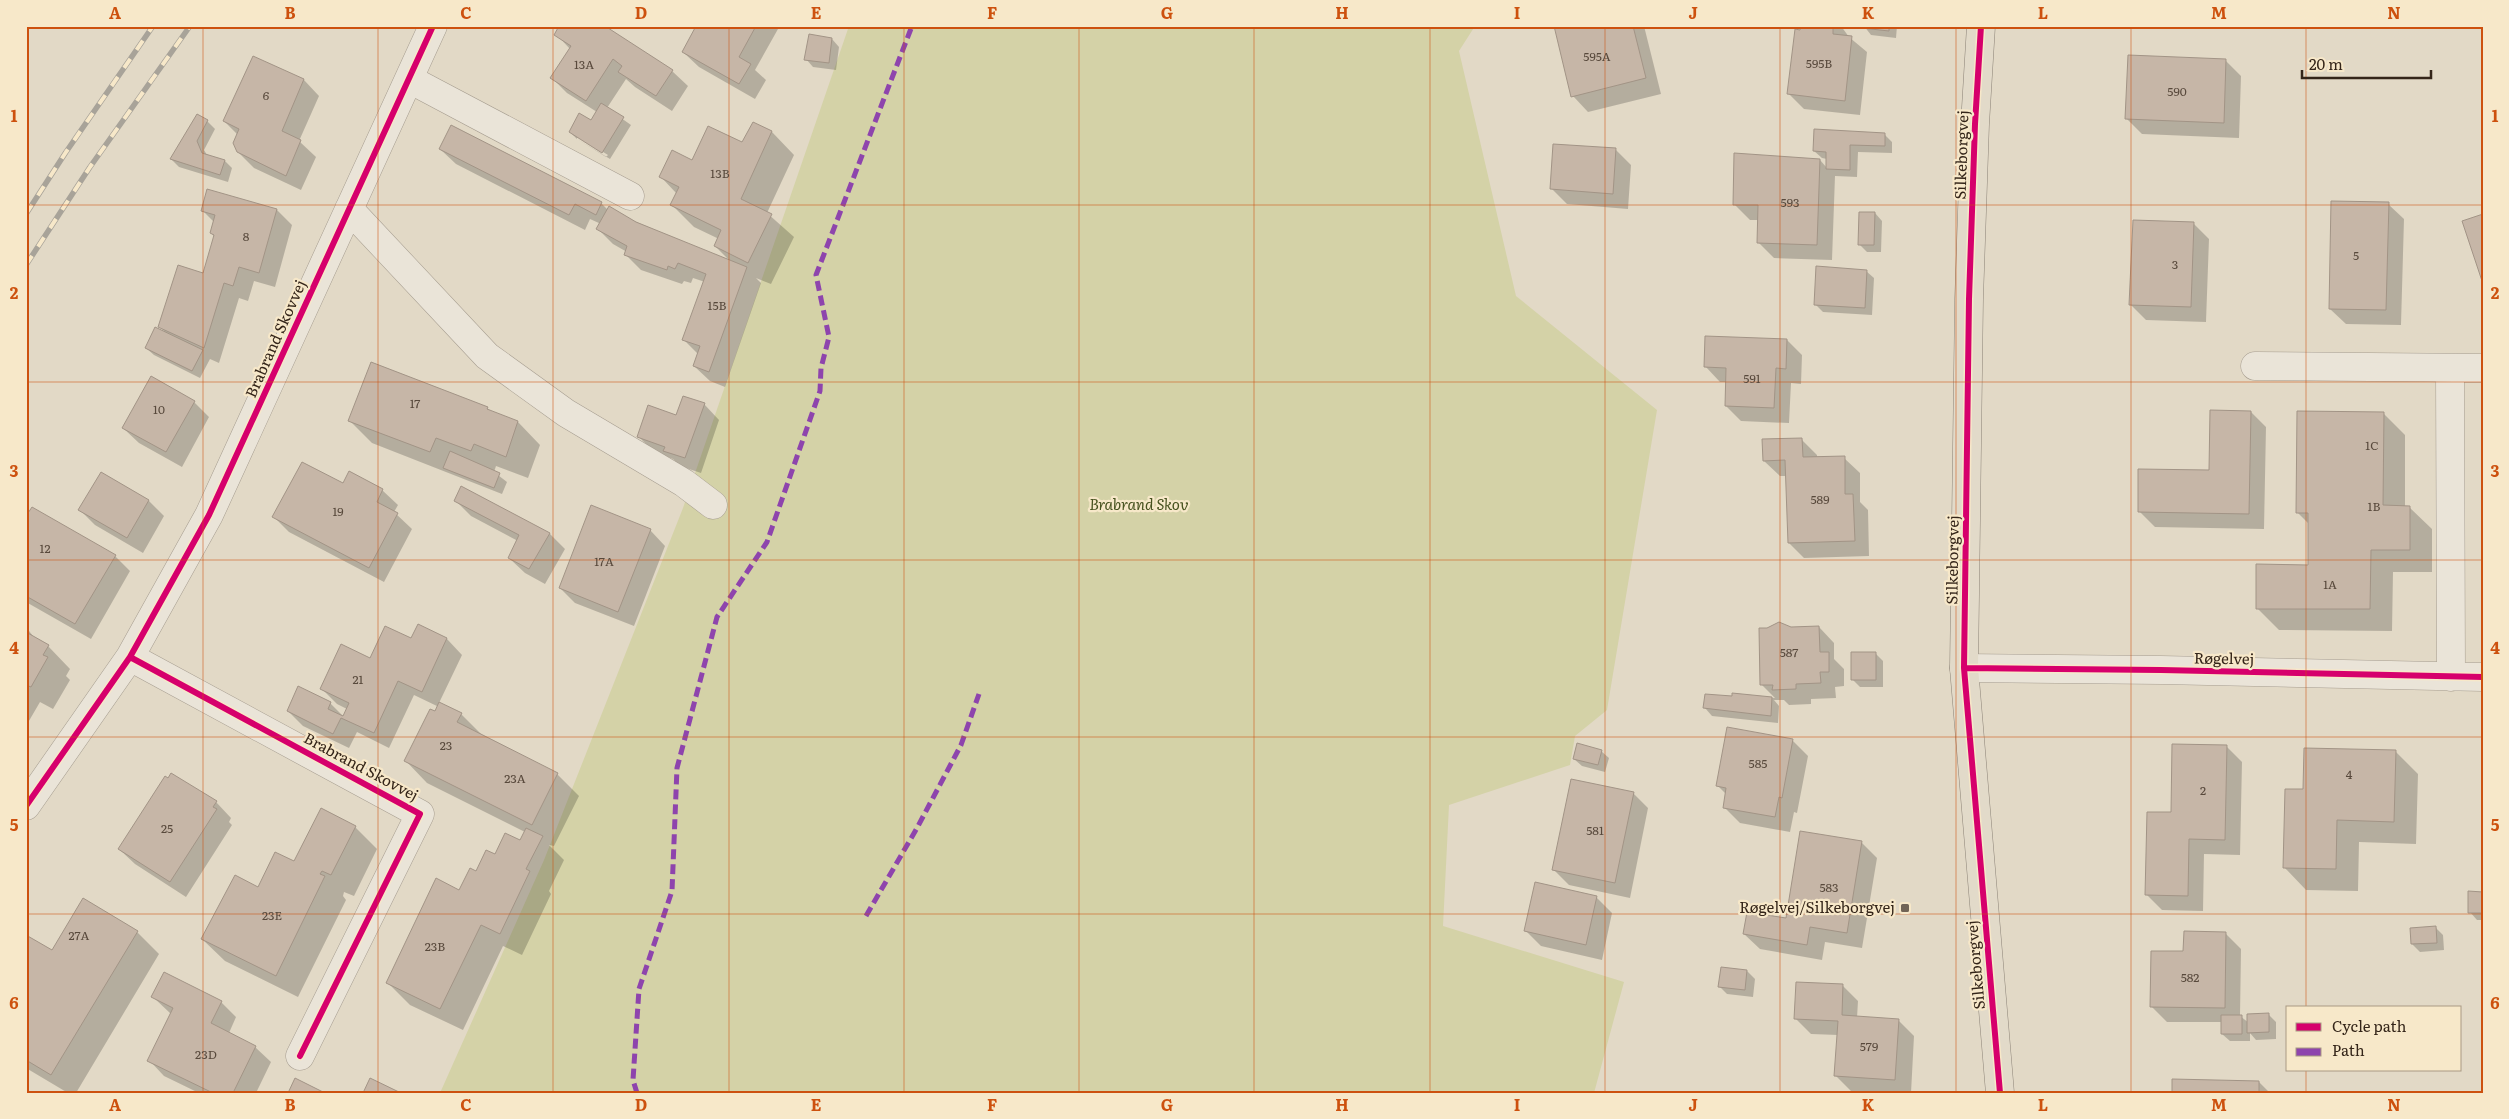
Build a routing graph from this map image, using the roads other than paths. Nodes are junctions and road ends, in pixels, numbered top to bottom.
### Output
1 (433, 26) edge
2 (1981, 26) edge
3 (409, 79) junction
4 (630, 196) dead end
5 (349, 209) junction
6 (2255, 366) dead end
7 (2450, 368) junction
8 (2483, 368) edge
9 (712, 505) dead end
10 (130, 657) junction
11 (1964, 668) junction
12 (2451, 677) junction
13 (2483, 678) edge
14 (26, 806) edge
15 (300, 1056) dead end
16 (2000, 1093) edge

1 - 3 street, Brabrand Skovvej
2 - 11 main road, Silkeborgvej
3 - 4 street
3 - 5 street, Brabrand Skovvej
5 - 9 street
5 - 10 street, Brabrand Skovvej
6 - 7 street
7 - 8 street
7 - 12 street
10 - 14 street, Brabrand Skovvej
10 - 15 street, Brabrand Skovvej
11 - 12 street, Røgelvej
11 - 16 main road, Silkeborgvej
12 - 13 street, Røgelvej

